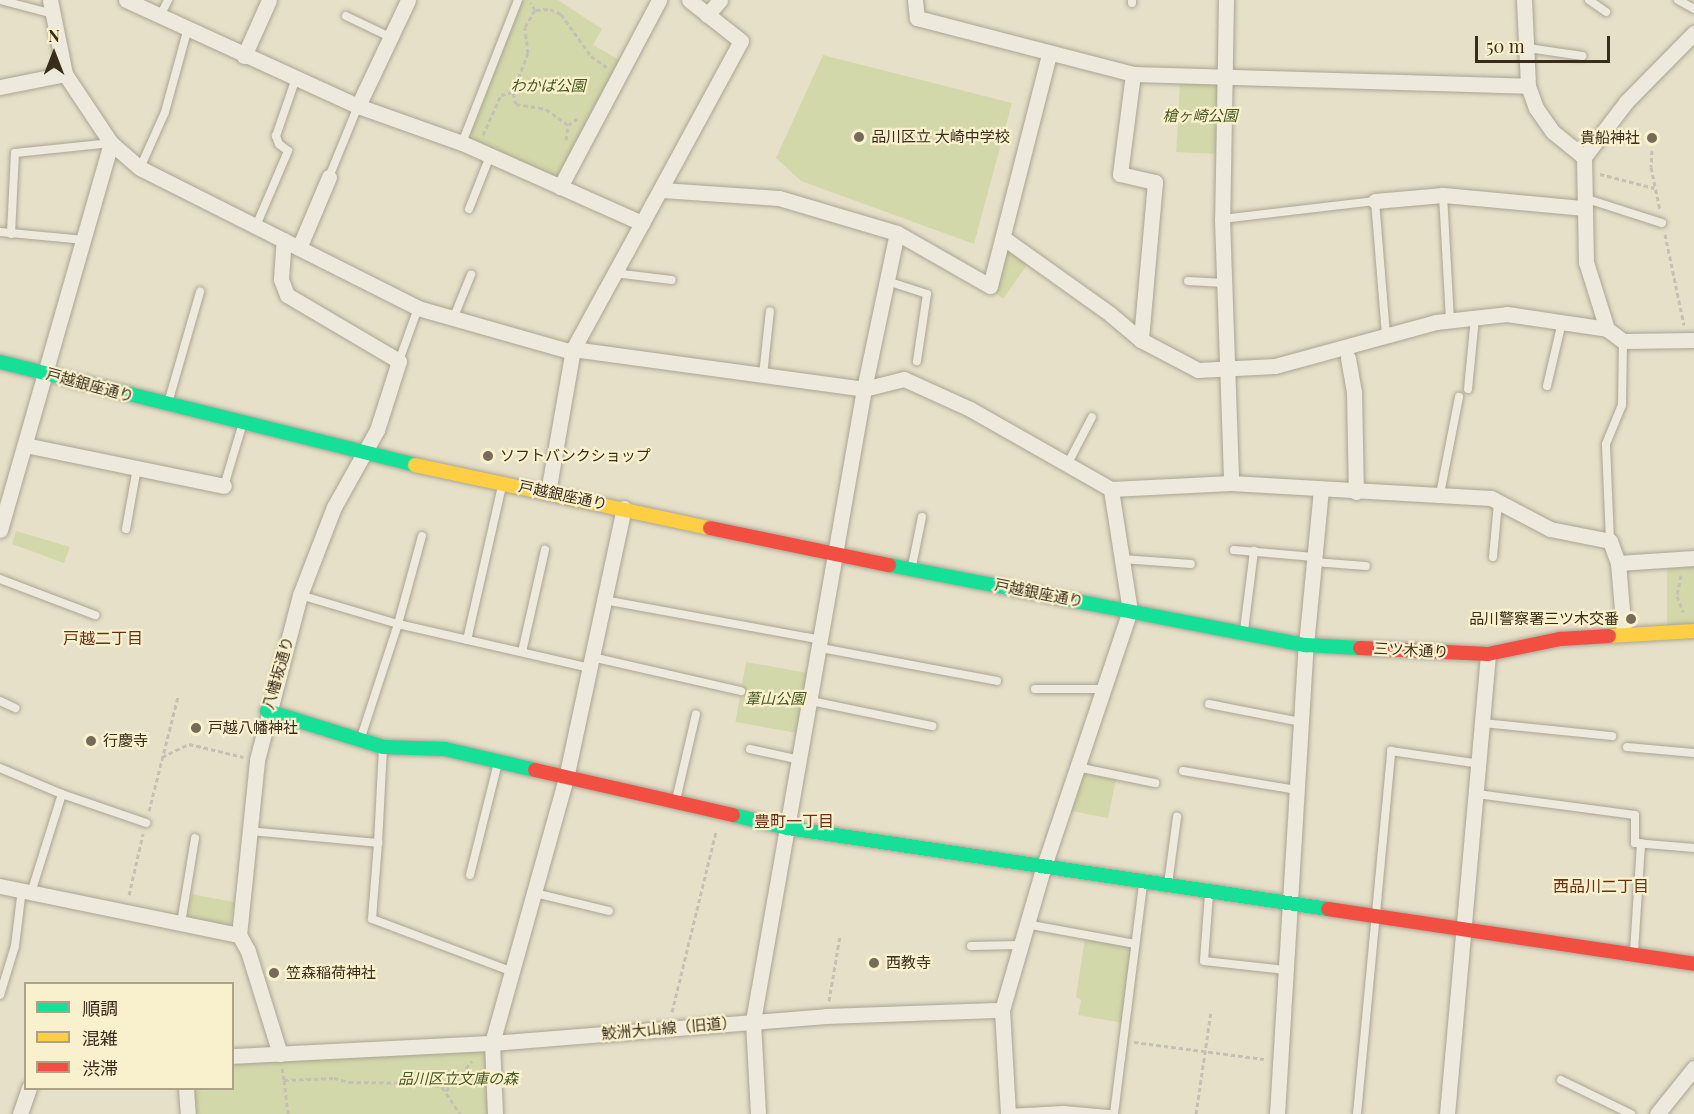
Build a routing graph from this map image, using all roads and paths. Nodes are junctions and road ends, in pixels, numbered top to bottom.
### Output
1 (0, 0) edge
2 (126, 0) edge
3 (269, 0) edge
4 (408, 0) edge
5 (518, 0) edge
6 (530, 0) edge
7 (659, 0) edge
8 (689, 0) edge
9 (720, 0) edge
10 (915, 0) edge
11 (1226, 0) edge
12 (1524, 0) edge
13 (1588, 0) edge
14 (1678, 0) edge
15 (50, 7) edge
16 (164, 7) edge
17 (1694, 9) edge
18 (535, 10) junction
19 (1606, 12) dead end
20 (707, 15) junction
21 (346, 16) dead end
22 (188, 28) junction
23 (1694, 33) edge
24 (390, 38) junction
25 (1528, 48) junction
26 (1049, 54) junction
27 (244, 56) junction
28 (1582, 56) dead end
29 (611, 69) dead end
30 (65, 74) junction
31 (1133, 74) junction
32 (296, 78) junction
33 (1225, 79) junction
34 (1528, 86) junction
35 (0, 87) edge
36 (513, 93) junction
37 (358, 106) junction
38 (568, 125) dead end
39 (111, 143) junction
40 (462, 143) junction
41 (1652, 150) dead end
42 (490, 156) junction
43 (1584, 163) junction
44 (140, 168) junction
45 (329, 177) joint
46 (560, 187) junction
47 (1655, 189) junction
48 (662, 190) junction
49 (1443, 195) junction
50 (1375, 201) junction
51 (1582, 203) junction
52 (469, 209) dead end
53 (1222, 219) junction
54 (642, 223) junction
55 (1662, 223) junction
56 (255, 226) junction
57 (0, 232) edge
58 (897, 233) junction
59 (11, 234) junction
60 (1005, 239) junction
61 (85, 240) junction
62 (284, 240) junction
63 (300, 248) junction
64 (614, 273) junction
65 (471, 275) dead end
66 (672, 280) dead end
67 (885, 280) junction
68 (1188, 281) dead end
69 (1224, 284) junction
70 (200, 292) dead end
71 (418, 308) junction
72 (770, 311) dead end
73 (1476, 316) junction
74 (453, 319) junction
75 (1450, 320) junction
76 (1562, 322) junction
77 (1684, 326) dead end
78 (1607, 330) junction
79 (1386, 334) junction
80 (1141, 340) junction
81 (1694, 340) edge
82 (1623, 341) junction
83 (573, 351) junction
84 (1348, 358) dead end
85 (399, 361) junction
86 (917, 361) dead end
87 (0, 362) edge
88 (1226, 367) junction
89 (46, 373) junction
90 (763, 375) junction
91 (1548, 386) dead end
92 (864, 389) junction
93 (1468, 389) dead end
94 (1459, 397) dead end
95 (168, 405) junction
96 (1092, 417) dead end
97 (243, 424) junction
98 (25, 445) junction
99 (366, 455) junction
100 (1067, 465) junction
101 (137, 468) junction
102 (503, 483) junction
103 (1231, 483) junction
104 (224, 486) joint
105 (1111, 489) junction
106 (1321, 489) junction
107 (548, 492) junction
108 (1356, 492) junction
109 (1440, 494) junction
110 (1498, 503) junction
111 (624, 508) junction
112 (921, 518) dead end
113 (126, 529) dead end
114 (0, 530) edge
115 (422, 536) dead end
116 (1610, 542) junction
117 (545, 550) dead end
118 (1234, 550) dead end
119 (1254, 551) junction
120 (838, 555) junction
121 (1493, 556) dead end
122 (1694, 558) edge
123 (1122, 559) junction
124 (1314, 560) junction
125 (1674, 560) junction
126 (1618, 563) junction
127 (1191, 564) dead end
128 (1366, 566) dead end
129 (912, 569) junction
130 (0, 579) edge
131 (300, 595) junction
132 (604, 600) junction
133 (1130, 611) junction
134 (95, 615) dead end
135 (398, 624) junction
136 (1691, 631) edge
137 (1243, 633) junction
138 (1624, 633) junction
139 (467, 640) junction
140 (822, 644) junction
141 (1306, 645) junction
142 (522, 652) junction
143 (1488, 654) junction
144 (591, 662) junction
145 (997, 681) dead end
146 (1035, 689) dead end
147 (1104, 689) junction
148 (741, 691) dead end
149 (178, 696) dead end
150 (0, 701) edge
151 (811, 701) junction
152 (1209, 704) dead end
153 (15, 708) dead end
154 (267, 711) junction
155 (696, 714) dead end
156 (1301, 722) junction
157 (1483, 723) junction
158 (932, 726) dead end
159 (1612, 736) dead end
160 (359, 741) junction
161 (383, 747) junction
162 (1627, 747) dead end
163 (750, 749) dead end
164 (1694, 753) edge
165 (162, 757) junction
166 (256, 760) junction
167 (800, 760) junction
168 (498, 761) junction
169 (1480, 764) junction
170 (1077, 767) junction
171 (0, 768) edge
172 (1183, 771) dead end
173 (566, 778) junction
174 (1155, 783) dead end
175 (1297, 790) junction
176 (62, 794) junction
177 (1477, 794) junction
178 (676, 802) junction
179 (720, 813) junction
180 (1177, 817) dead end
181 (146, 823) junction
182 (788, 828) junction
183 (246, 831) junction
184 (195, 838) dead end
185 (378, 843) junction
186 (1641, 843) junction
187 (1694, 848) edge
188 (1043, 869) junction
189 (470, 875) dead end
190 (1143, 884) junction
191 (0, 886) edge
192 (1168, 887) junction
193 (27, 890) junction
194 (535, 893) junction
195 (1209, 893) junction
196 (1293, 904) junction
197 (125, 911) junction
198 (609, 911) dead end
199 (1377, 916) junction
200 (181, 923) junction
201 (1026, 924) junction
202 (1464, 930) junction
203 (239, 935) junction
204 (840, 935) dead end
205 (1135, 944) junction
206 (1019, 945) junction
207 (971, 946) dead end
208 (1634, 956) junction
209 (1694, 964) edge
210 (1286, 970) junction
211 (514, 972) junction
212 (0, 995) edge
213 (1002, 1010) junction
214 (1211, 1011) dead end
215 (826, 1016) junction
216 (753, 1021) junction
217 (668, 1028) junction
218 (1123, 1041) junction
219 (492, 1043) junction
220 (1205, 1052) junction
221 (280, 1054) junction
222 (234, 1056) edge
223 (474, 1059) dead end
224 (1280, 1061) junction
225 (1694, 1068) edge
226 (284, 1080) junction
227 (1560, 1080) dead end
228 (29, 1090) edge
229 (186, 1090) edge
230 (446, 1091) junction
231 (1008, 1113) edge
232 (20, 1114) edge
233 (188, 1114) edge
234 (288, 1114) edge
235 (460, 1114) edge
236 (495, 1114) edge
237 (758, 1114) edge
238 (1112, 1114) edge
239 (1196, 1114) edge
240 (1277, 1114) edge
241 (1357, 1114) edge
242 (1447, 1114) edge
243 (1631, 1114) edge
244 (1657, 1114) edge

1 - 15 lane
2 - 16 street
3 - 27 street
4 - 24 street
5 - 40 lane
6 - 18 path
7 - 46 street
8 - 20 street
9 - 20 street
10 - 26 street
11 - 33 street
12 - 25 street
13 - 19 lane
14 - 17 lane
15 - 30 street
16 - 22 street
18 - 29 path
18 - 36 path
20 - 48 street
21 - 24 lane
22 - 27 street
22 - 44 lane
23 - 43 street
24 - 37 street
25 - 28 lane
25 - 34 street
26 - 31 street
26 - 60 street
27 - 32 street
30 - 35 street
30 - 39 street
31 - 33 street
31 - 80 street
32 - 37 street
32 - 56 lane
33 - 34 street
33 - 53 street
34 - 43 street
36 - 38 path
36 - 40 path
37 - 40 street
37 - 45 lane
39 - 44 street
39 - 59 lane
39 - 61 street
40 - 42 street
41 - 47 path
42 - 46 street
42 - 52 lane
43 - 47 path
43 - 51 street
44 - 56 street
45 - 63 street
46 - 54 street
47 - 55 path
48 - 54 street
48 - 58 street
49 - 50 street
49 - 51 street
49 - 75 lane
50 - 53 lane
50 - 79 lane
51 - 55 lane
51 - 78 street
53 - 69 street
54 - 64 street
55 - 77 path
56 - 62 street
57 - 59 lane
58 - 60 street
58 - 67 street
59 - 61 lane
60 - 80 street
61 - 89 street
62 - 63 street
62 - 85 street
63 - 71 street
64 - 66 lane
64 - 83 street
65 - 74 lane
67 - 86 lane
67 - 92 street
68 - 69 lane
69 - 88 street
70 - 95 lane
71 - 74 street
71 - 85 lane, 八幡坂通り
72 - 90 lane
73 - 75 street
73 - 76 street
73 - 93 lane
74 - 83 street
75 - 79 street
76 - 78 street
76 - 91 lane
78 - 82 street
79 - 88 street
80 - 88 street
81 - 82 street
82 - 116 lane
83 - 90 street
83 - 107 street
84 - 108 street
85 - 99 street, 八幡坂通り
87 - 89 street, 戸越銀座通り
88 - 103 street
89 - 95 street, 戸越銀座通り
89 - 98 street
90 - 92 street
92 - 100 street
92 - 120 street
94 - 109 lane
95 - 97 street, 戸越銀座通り
96 - 100 lane
97 - 99 street, 戸越銀座通り
97 - 104 lane
98 - 101 street
98 - 114 street
99 - 102 street, 戸越銀座通り
99 - 131 street, 八幡坂通り
100 - 105 street
101 - 104 street
101 - 113 lane
102 - 107 street, 戸越銀座通り
102 - 139 lane
103 - 105 street
103 - 106 street
105 - 123 street
106 - 108 street
106 - 124 street
107 - 111 street, 戸越銀座通り
108 - 109 street
109 - 110 street
110 - 116 street
110 - 121 lane
111 - 120 street, 戸越銀座通り
111 - 132 street
112 - 129 lane
115 - 135 lane
116 - 126 street
117 - 142 lane
118 - 119 lane
119 - 124 lane
119 - 137 lane
120 - 129 street, 戸越銀座通り
120 - 140 street
122 - 125 street
123 - 127 lane
123 - 133 street
124 - 128 lane
124 - 141 street
125 - 126 street
125 - 136 path
126 - 138 street
129 - 133 street, 戸越銀座通り
130 - 134 lane
131 - 135 lane
131 - 154 street, 八幡坂通り
132 - 140 lane
132 - 144 street
133 - 137 street, 三ツ木通り
133 - 147 street
135 - 139 lane
135 - 160 lane
136 - 138 street, 三ツ木通り
137 - 141 street, 三ツ木通り
138 - 143 street, 三ツ木通り
139 - 142 lane
140 - 145 lane
140 - 151 street
141 - 143 street, 三ツ木通り
141 - 156 street
142 - 144 lane
143 - 157 street
144 - 148 lane
144 - 173 street
146 - 147 lane
147 - 170 street
149 - 165 path
150 - 153 lane
151 - 158 lane
151 - 167 street
152 - 156 lane
154 - 160 street
154 - 166 street, 八幡坂通り
155 - 178 lane
156 - 175 street
157 - 159 lane
157 - 169 street
160 - 161 street
161 - 168 street
161 - 185 lane
162 - 164 lane
163 - 167 lane
165 - 166 path
165 - 181 path
166 - 183 street, 八幡坂通り
167 - 182 street
168 - 173 street
168 - 189 lane
169 - 177 street
169 - 199 lane
170 - 174 lane
170 - 188 street
171 - 176 lane
172 - 175 lane
173 - 178 street
173 - 194 street
175 - 196 street
176 - 181 lane
176 - 193 lane
177 - 186 lane
177 - 202 street
178 - 179 street
179 - 182 street
179 - 217 path
180 - 192 lane
181 - 197 path
182 - 188 street
182 - 216 street
183 - 185 lane
183 - 203 street, 八幡坂通り
184 - 200 lane
185 - 211 lane
186 - 187 lane
186 - 208 lane
188 - 190 street
188 - 201 street
190 - 192 street
190 - 205 lane
191 - 193 street
192 - 195 street
193 - 197 street
193 - 212 lane
194 - 198 lane
194 - 211 street
195 - 196 street
195 - 210 lane
196 - 199 street
196 - 210 street
197 - 200 street
199 - 202 street
199 - 241 lane
200 - 203 street
201 - 205 lane
201 - 206 street
202 - 208 street
202 - 242 street
203 - 221 street, 八幡坂通り
204 - 215 path
205 - 218 lane
206 - 207 lane
206 - 213 street
208 - 209 street
210 - 224 street
211 - 219 street
213 - 215 street, 鮫洲大山線（旧道）
213 - 231 street
214 - 220 path
215 - 216 street, 鮫洲大山線（旧道）
216 - 217 street, 鮫洲大山線（旧道）
216 - 237 street
217 - 219 street, 鮫洲大山線（旧道）
218 - 220 path
218 - 238 lane
219 - 221 street, 鮫洲大山線（旧道）
219 - 236 street
220 - 224 path
220 - 239 path
221 - 222 street, 鮫洲大山線（旧道）
221 - 226 path
223 - 230 path
224 - 240 street
225 - 244 street
226 - 230 path
226 - 234 path
227 - 243 lane
228 - 232 street
229 - 233 street
230 - 235 path
231 - 238 lane

